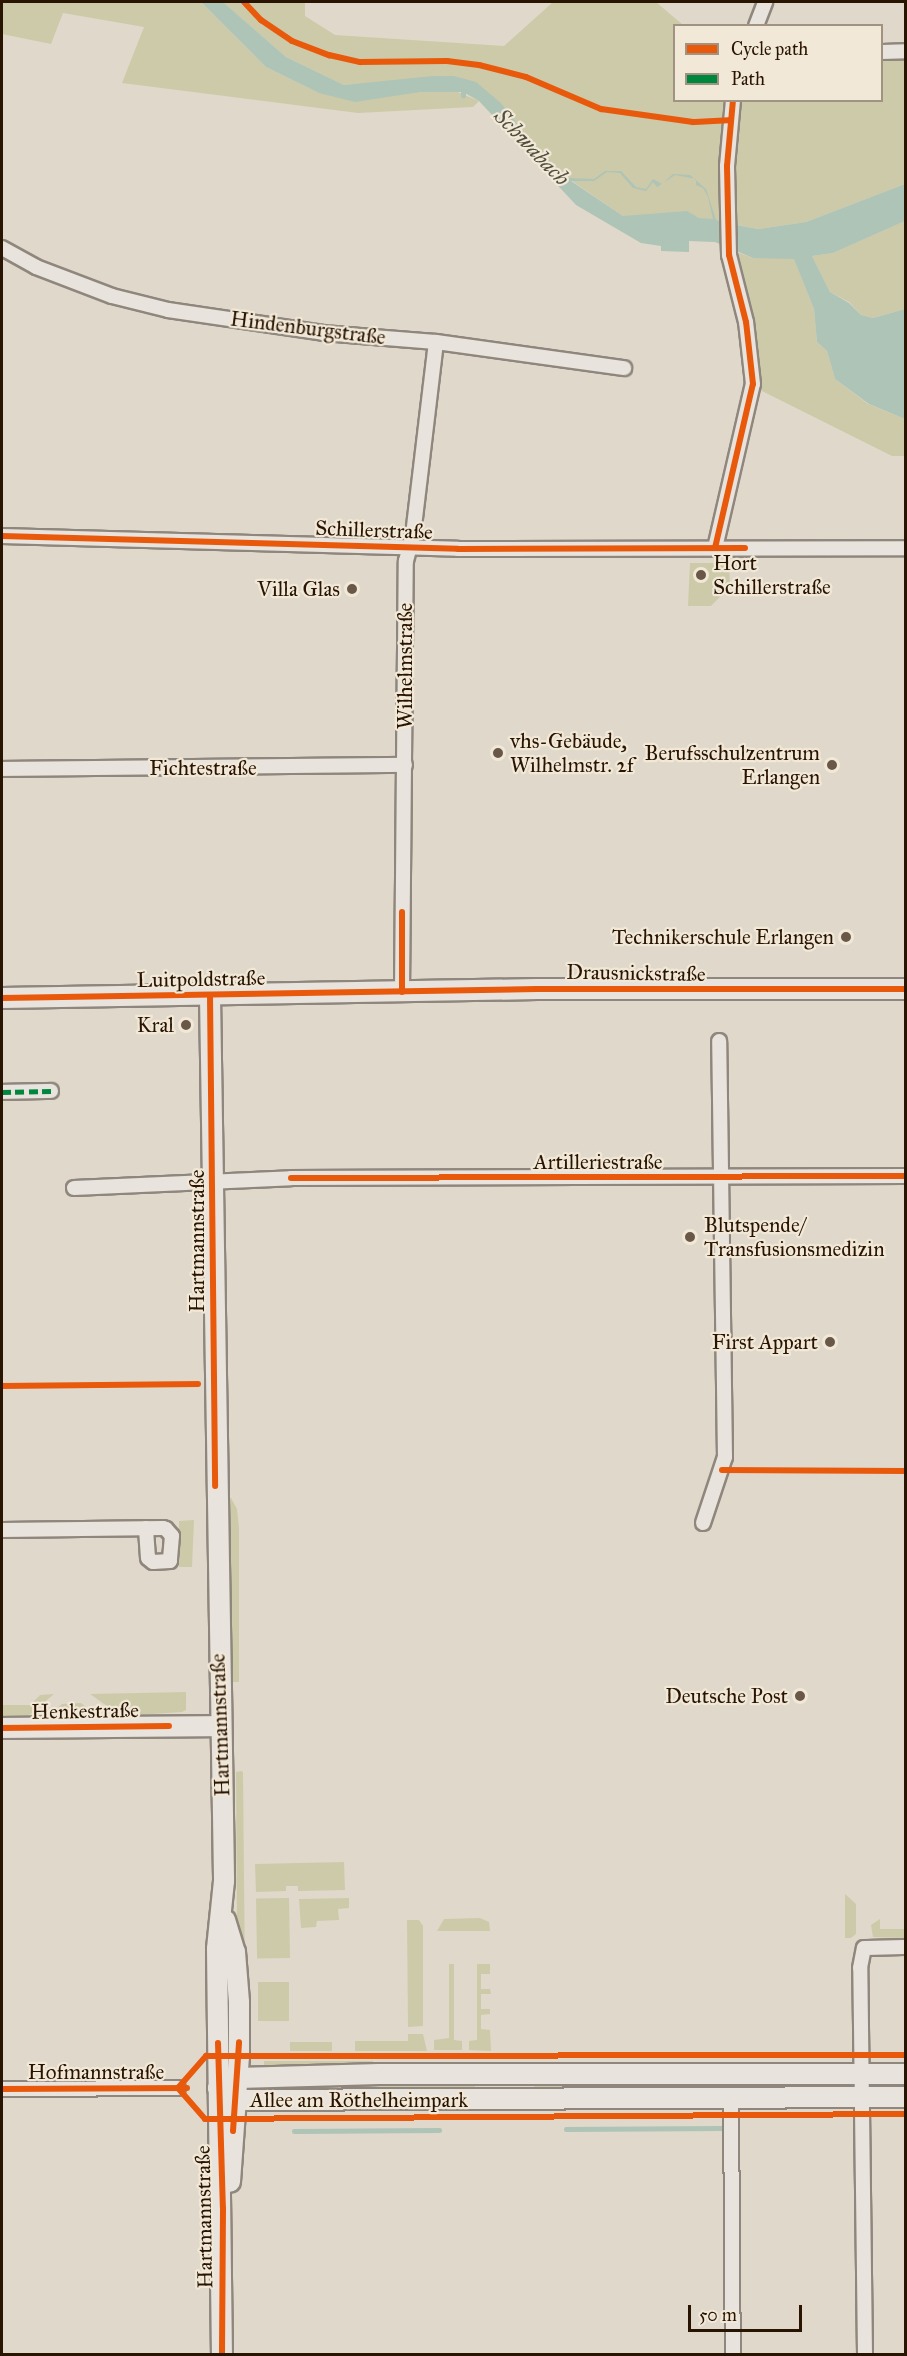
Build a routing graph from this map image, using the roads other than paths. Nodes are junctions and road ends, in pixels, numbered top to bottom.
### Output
1 (765, 2) edge
2 (757, 24) edge
3 (906, 51) edge
4 (883, 52) edge
5 (733, 102) edge
6 (2, 248) edge
7 (436, 342) junction
8 (624, 368) dead end
9 (2, 536) edge
10 (410, 548) junction
11 (715, 548) junction
12 (906, 548) edge
13 (405, 765) junction
14 (2, 769) edge
15 (906, 989) edge
16 (402, 992) junction
17 (210, 996) junction
18 (2, 998) edge
19 (719, 1041) dead end
20 (51, 1091) dead end
21 (2, 1092) edge
22 (906, 1176) edge
23 (722, 1178) junction
24 (213, 1182) junction
25 (74, 1188) dead end
26 (703, 1523) dead end
27 (146, 1528) dead end
28 (2, 1530) edge
29 (221, 1726) junction
30 (2, 1728) edge
31 (223, 1915) junction
32 (906, 1947) edge
33 (862, 2074) junction
34 (906, 2074) edge
35 (505, 2075) junction
36 (238, 2078) junction
37 (178, 2088) dead end
38 (218, 2088) junction
39 (2, 2089) edge
40 (731, 2097) junction
41 (863, 2097) junction
42 (906, 2097) edge
43 (236, 2100) junction
44 (505, 2100) junction
45 (223, 2208) junction
46 (222, 2355) edge
47 (733, 2355) edge
48 (865, 2355) edge

1 - 2 street
3 - 4 street
5 - 11 street
6 - 7 street, Hindenburgstraße
7 - 8 street, Hindenburgstraße
7 - 10 street, Wilhelmstraße
9 - 10 street, Schillerstraße
10 - 11 street, Schillerstraße
10 - 13 street, Wilhelmstraße
11 - 12 street, Schillerstraße
13 - 14 street, Fichtestraße
13 - 16 street, Wilhelmstraße
15 - 16 street, Drausnickstraße
16 - 17 street, Luitpoldstraße
17 - 18 street, Luitpoldstraße
17 - 24 street, Hartmannstraße
19 - 23 street
20 - 21 street
22 - 23 street, Artilleriestraße
23 - 24 street, Artilleriestraße
23 - 26 street
24 - 25 street, Artilleriestraße
24 - 29 street, Hartmannstraße
27 - 28 street
29 - 30 street, Henkestraße
29 - 31 street, Hartmannstraße
31 - 36 street, Hartmannstraße
31 - 38 street, Hartmannstraße
32 - 33 street
33 - 34 street, Allee am Röthelheimpark
33 - 35 street, Allee am Röthelheimpark
33 - 41 street
35 - 36 street, Allee am Röthelheimpark
35 - 44 street
36 - 38 street, Allee am Röthelheimpark
36 - 43 street, Hartmannstraße
37 - 39 street, Hofmannstraße
38 - 43 street, Allee am Röthelheimpark
38 - 45 street, Hartmannstraße
40 - 41 street, Allee am Röthelheimpark
40 - 44 street, Allee am Röthelheimpark
40 - 47 street
41 - 42 street, Allee am Röthelheimpark
41 - 48 street
43 - 44 street, Allee am Röthelheimpark
43 - 45 street, Hartmannstraße
45 - 46 street, Hartmannstraße

